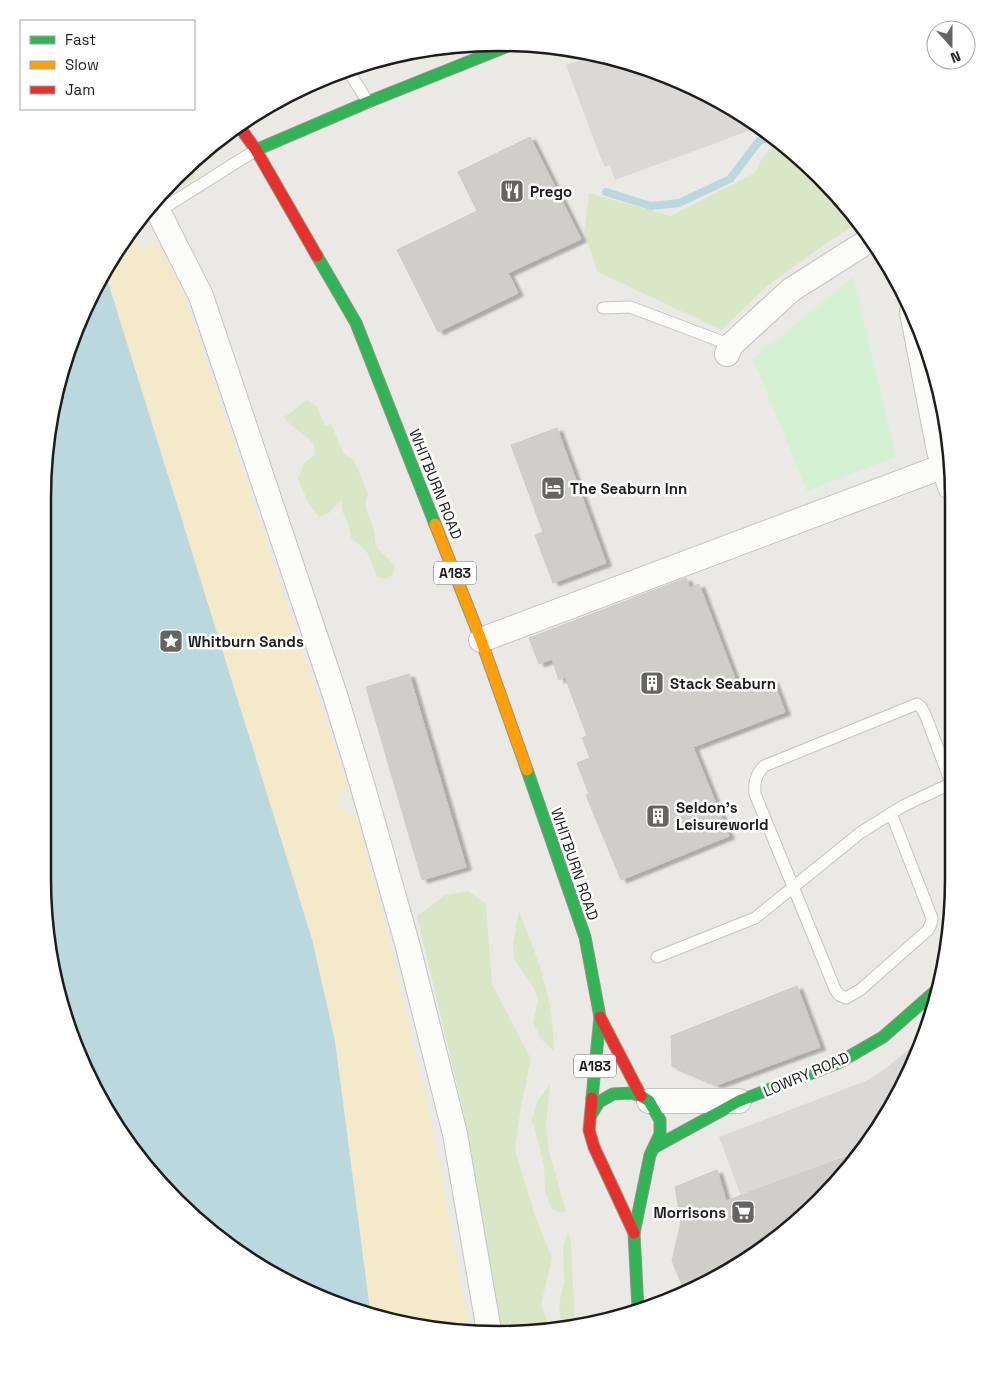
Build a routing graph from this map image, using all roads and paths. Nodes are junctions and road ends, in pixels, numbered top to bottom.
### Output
1 (495, 51) edge
2 (351, 76) edge
3 (368, 102) junction
4 (243, 132) edge
5 (256, 150) junction
6 (157, 209) edge
7 (864, 243) edge
8 (603, 308) dead end
9 (919, 349) edge
10 (729, 350) joint
11 (944, 465) edge
12 (944, 477) edge
13 (481, 640) junction
14 (945, 767) edge
15 (945, 786) edge
16 (891, 813) junction
17 (794, 888) junction
18 (657, 957) dead end
19 (930, 996) edge
20 (600, 1017) junction
21 (645, 1099) junction
22 (739, 1101) junction
23 (591, 1115) junction
24 (594, 1146) junction
25 (652, 1151) junction
26 (637, 1160) dead end
27 (610, 1161) dead end
28 (634, 1233) junction
29 (638, 1303) edge
30 (488, 1326) edge

1 - 3 main road
2 - 3 lane
3 - 5 main road
4 - 5 main road, WHITBURN ROAD / A183
5 - 6 lane
5 - 13 main road, WHITBURN ROAD / A183
6 - 30 street
7 - 10 street
8 - 10 lane
9 - 11 street
12 - 13 street
13 - 20 main road, WHITBURN ROAD / A183
14 - 17 lane
15 - 16 lane
16 - 17 lane
16 - 17 lane
17 - 18 lane
19 - 22 main road, LOWRY ROAD
20 - 21 main road, A183
20 - 23 main road, A183
21 - 22 street, LOWRY ROAD
21 - 23 main road, A183
21 - 25 main road, A183
22 - 25 main road, LOWRY ROAD
23 - 24 main road, A183
24 - 27 main road
24 - 28 main road, A183
25 - 26 main road, LOWRY ROAD
25 - 28 main road, A183
28 - 29 main road, A183

